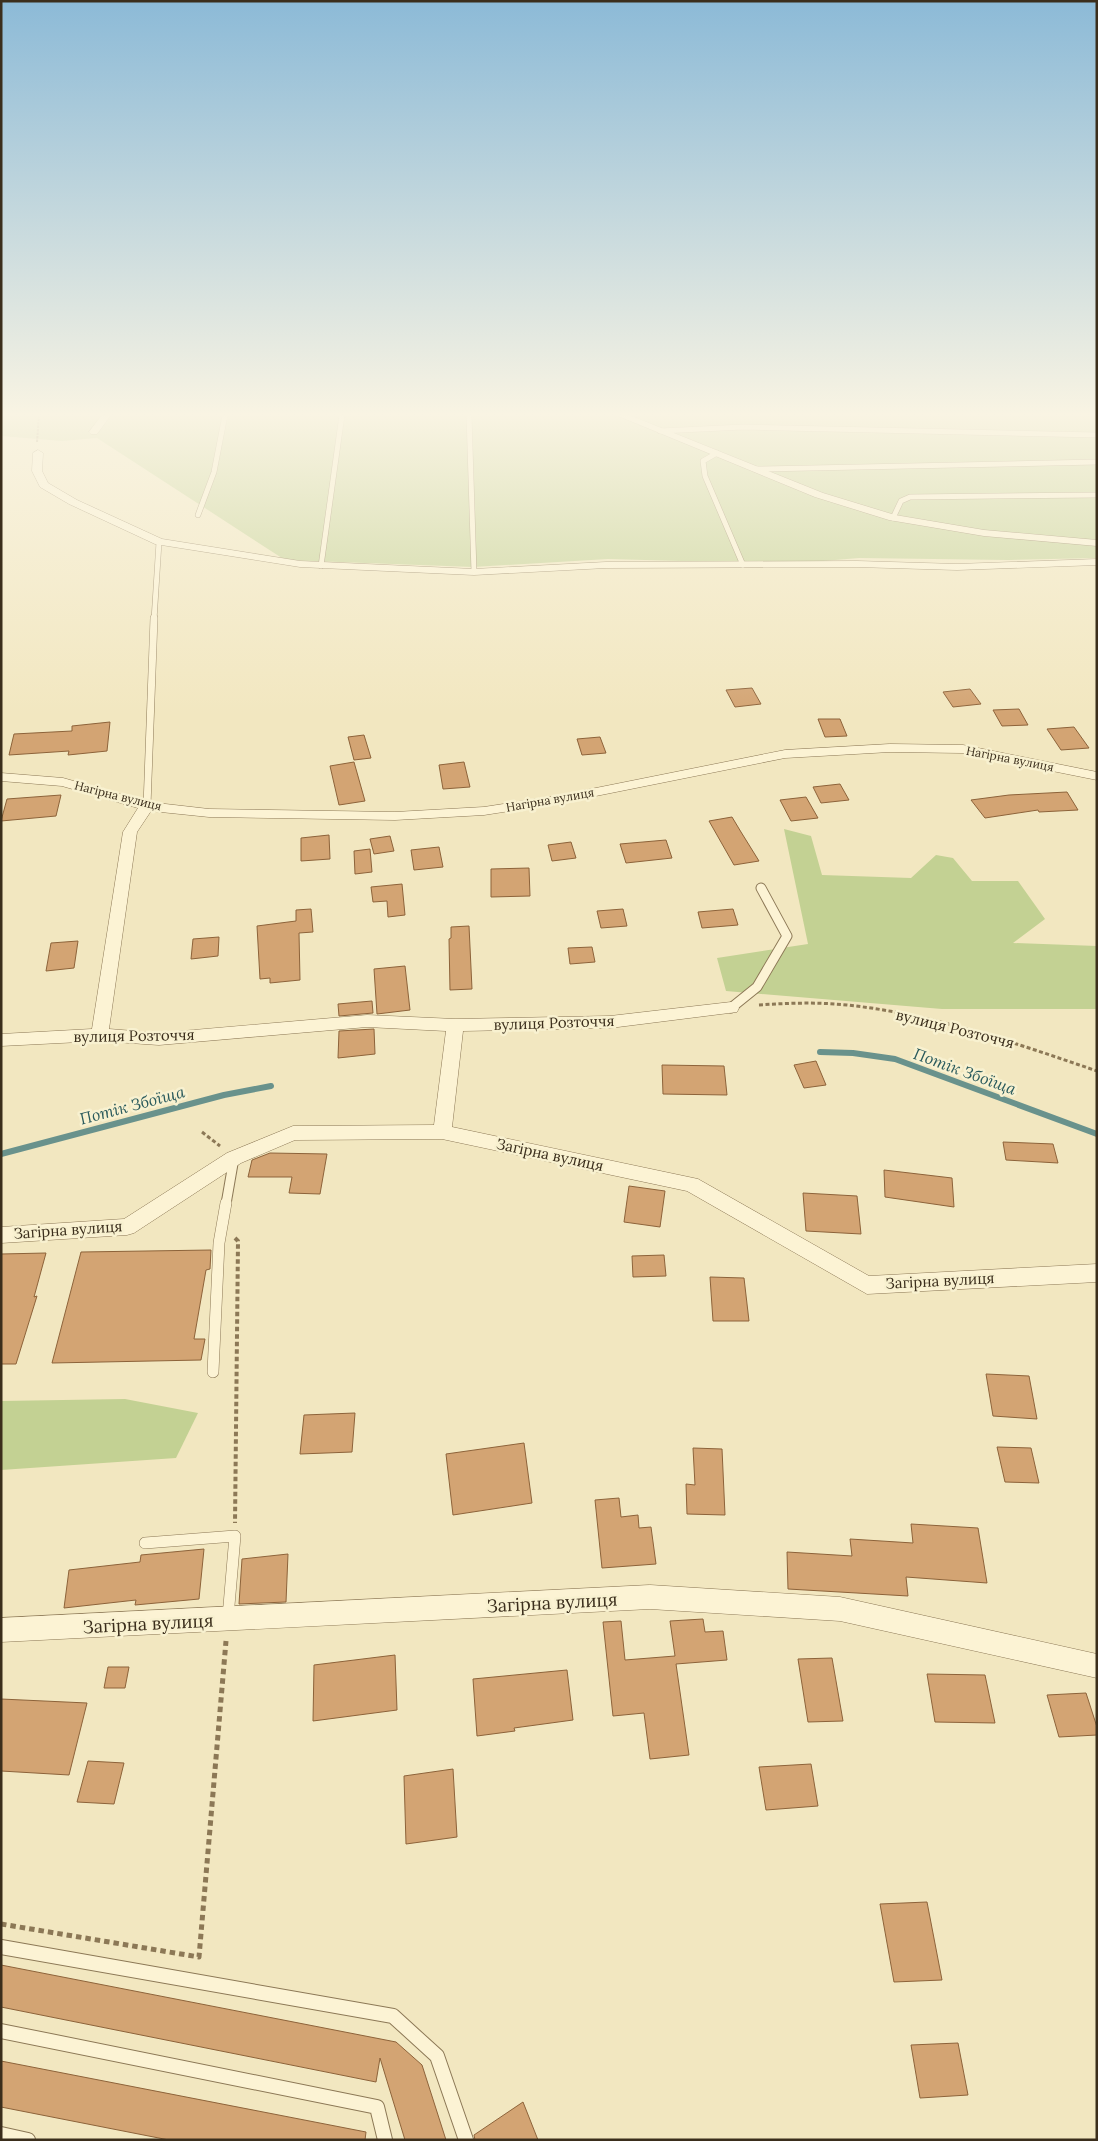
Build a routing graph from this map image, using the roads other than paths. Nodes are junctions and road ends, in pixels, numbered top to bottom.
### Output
1 (101, 515) edge
2 (328, 515) edge
3 (472, 515) edge
4 (722, 515) edge
5 (883, 515) edge
6 (894, 515) edge
7 (893, 518) junction
8 (159, 542) junction
9 (1097, 542) edge
10 (1097, 562) edge
11 (743, 565) junction
12 (321, 566) junction
13 (474, 572) junction
14 (1097, 776) edge
15 (1, 777) edge
16 (148, 806) junction
17 (761, 888) dead end
18 (730, 1008) joint
19 (455, 1025) junction
20 (100, 1034) junction
21 (1, 1040) edge
22 (442, 1132) junction
23 (234, 1158) junction
24 (1, 1235) edge
25 (1097, 1273) edge
26 (213, 1372) dead end
27 (144, 1543) dead end
28 (228, 1620) junction
29 (1, 1630) edge
30 (1097, 1666) edge
31 (1, 1948) edge
32 (1, 2031) edge
33 (1, 2134) edge
34 (28, 2140) edge
35 (385, 2140) edge
36 (466, 2140) edge

1 - 8 street
2 - 12 lane
3 - 13 lane
4 - 11 lane
5 - 7 street
6 - 7 lane
7 - 9 street
8 - 12 street
8 - 16 lane
10 - 11 street
11 - 13 street
12 - 13 street
14 - 16 street, Нагірна вулиця
15 - 16 street, Нагірна вулиця
16 - 20 street
17 - 18 lane
18 - 19 street, вулиця Розточчя
19 - 20 street, вулиця Розточчя
19 - 22 street
20 - 21 street, вулиця Розточчя
22 - 23 street, Загірна вулиця
22 - 25 street, Загірна вулиця
23 - 24 street, Загірна вулиця
23 - 26 lane
27 - 28 lane
28 - 29 street, Загірна вулиця
28 - 30 street, Загірна вулиця
31 - 36 lane
32 - 35 lane
33 - 34 lane

